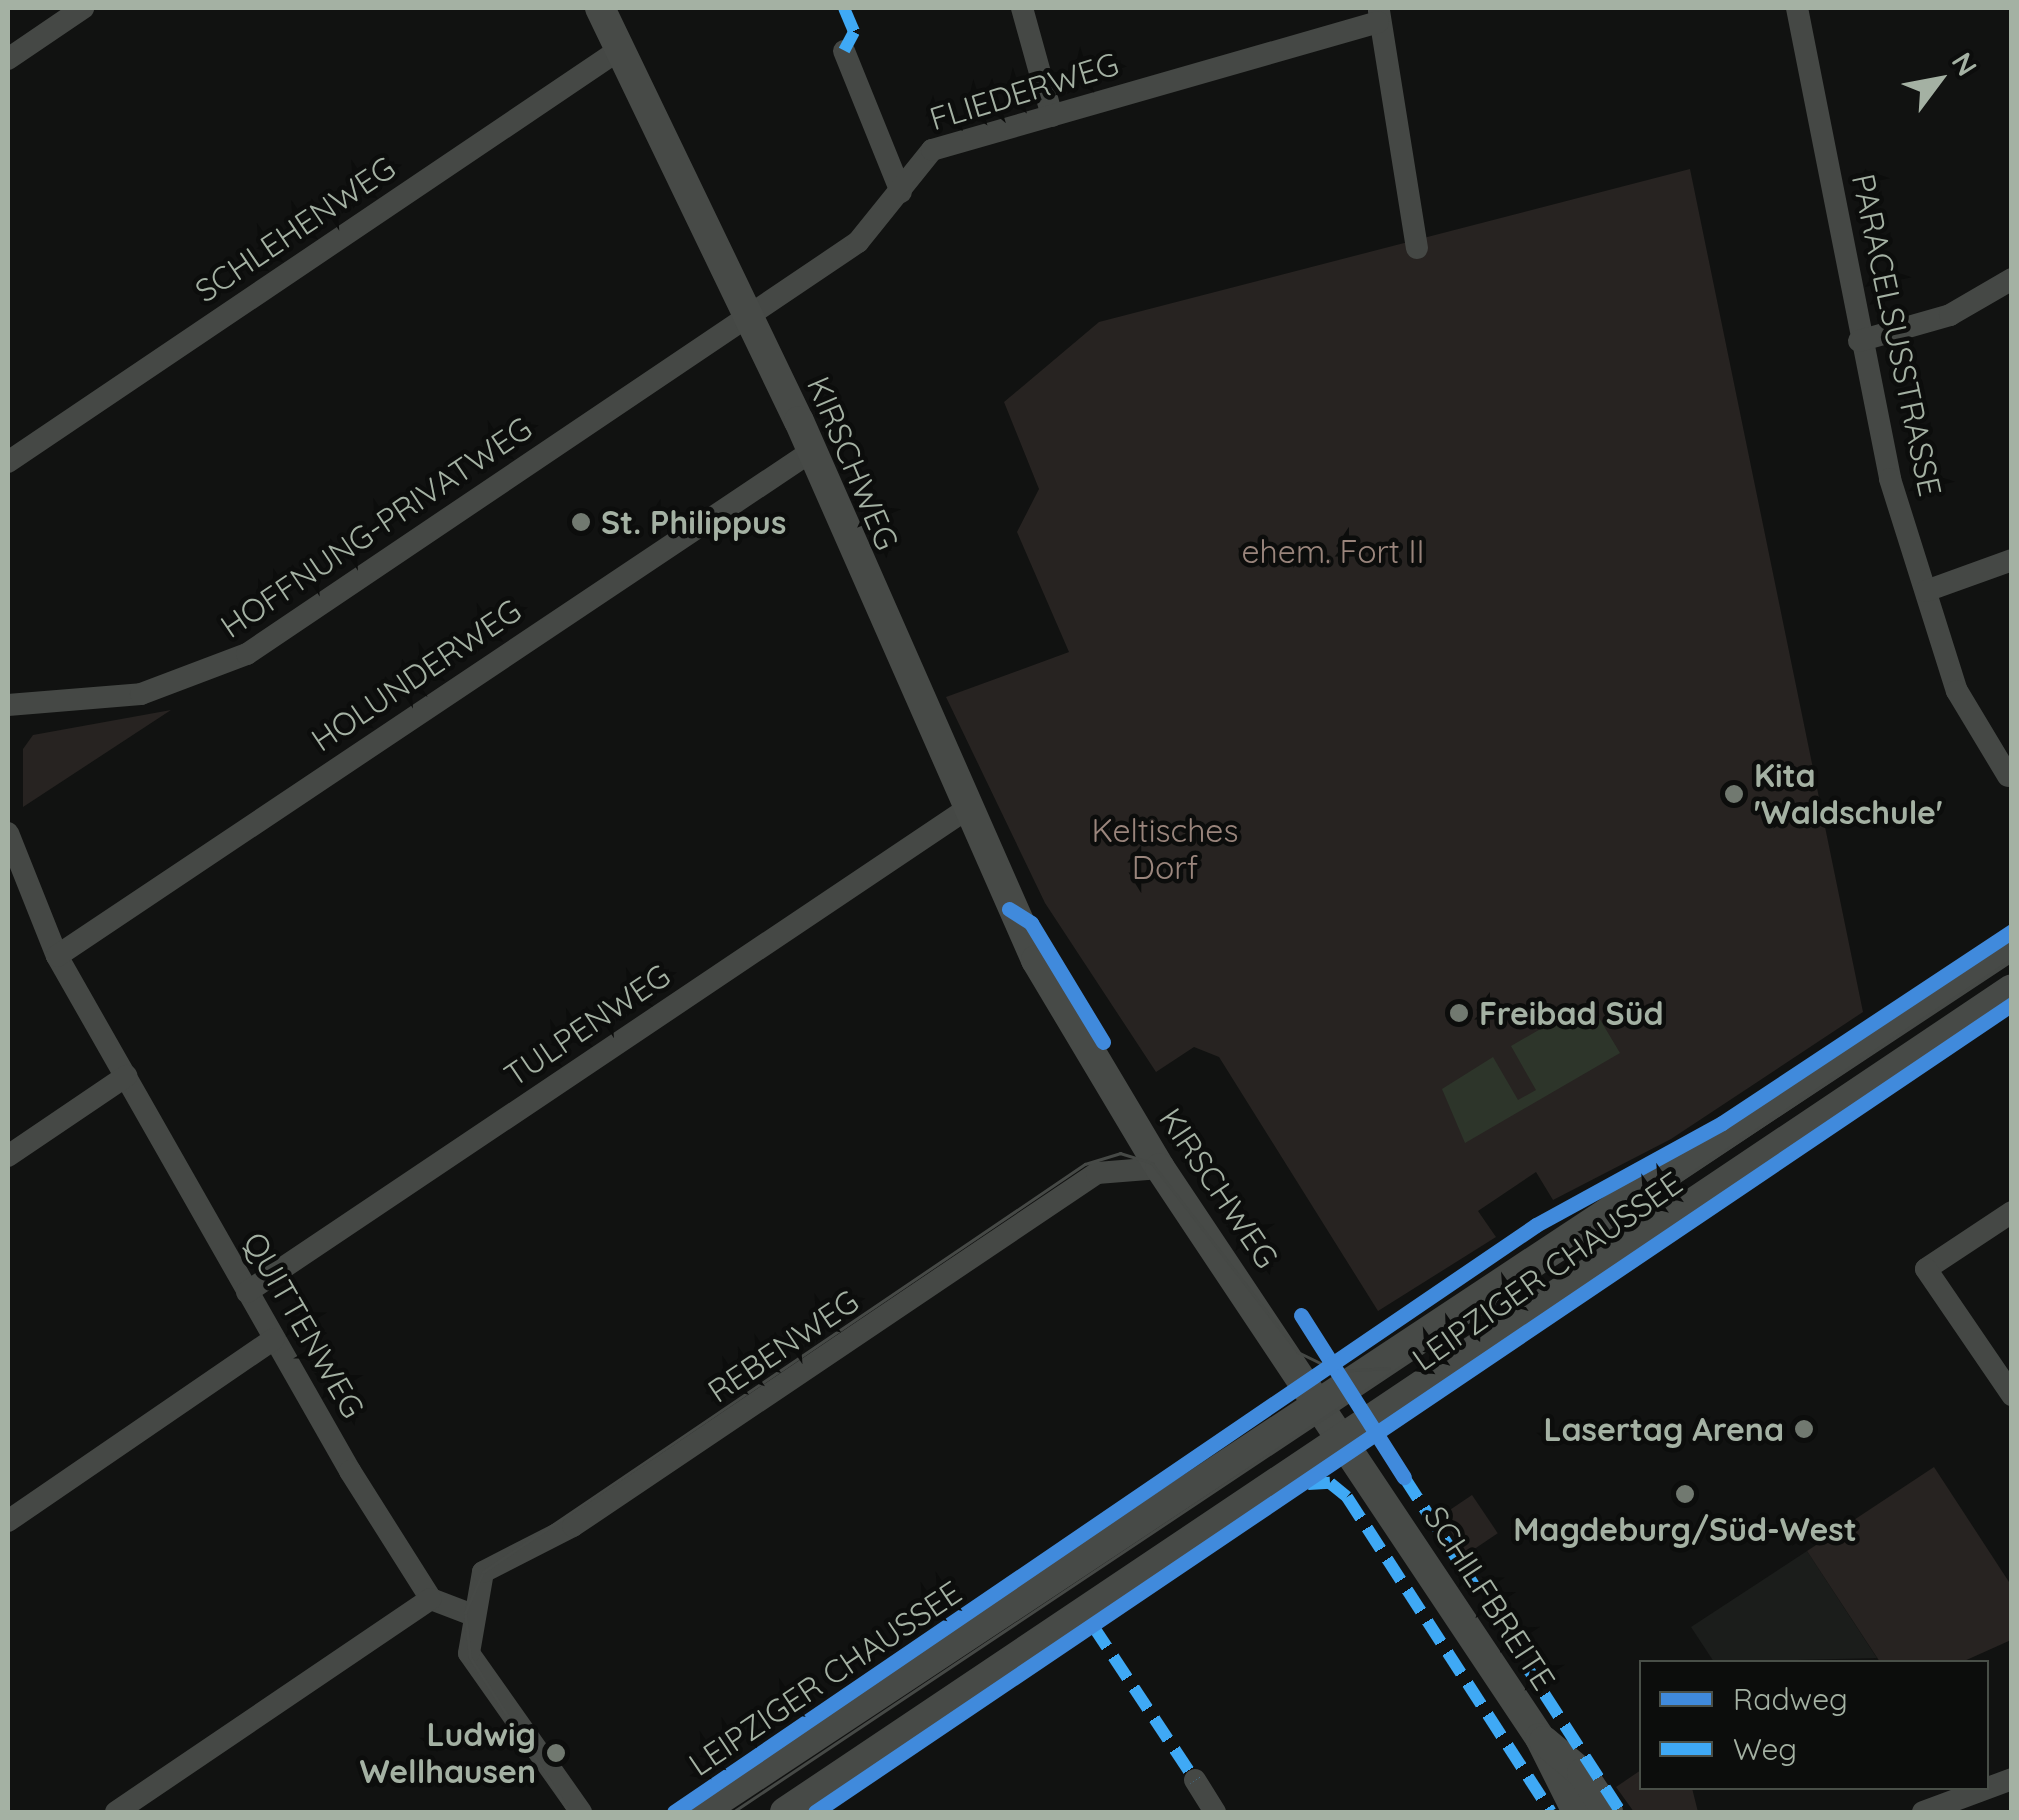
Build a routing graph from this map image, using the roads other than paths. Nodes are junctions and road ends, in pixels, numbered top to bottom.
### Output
1 (83, 8) edge
2 (600, 8) edge
3 (1022, 8) edge
4 (1797, 8) edge
5 (1378, 15) edge
6 (619, 50) junction
7 (844, 52) dead end
8 (8, 59) edge
9 (1052, 116) junction
10 (901, 192) junction
11 (1417, 248) dead end
12 (2012, 279) edge
13 (747, 317) junction
14 (1860, 341) junction
15 (812, 451) junction
16 (8, 462) edge
17 (2012, 560) edge
18 (1926, 592) junction
19 (8, 705) edge
20 (2008, 776) dead end
21 (964, 811) junction
22 (8, 833) edge
23 (2012, 945) edge
24 (57, 956) junction
25 (2012, 989) edge
26 (126, 1076) junction
27 (8, 1156) edge
28 (1160, 1168) junction
29 (2012, 1212) edge
30 (248, 1292) junction
31 (274, 1339) junction
32 (2012, 1395) edge
33 (1317, 1397) junction
34 (1347, 1443) junction
35 (8, 1521) edge
36 (431, 1599) junction
37 (470, 1614) junction
38 (1540, 1738) junction
39 (1196, 1780) dead end
40 (1982, 1790) edge
41 (116, 1812) edge
42 (582, 1812) edge
43 (700, 1812) edge
44 (785, 1812) edge
45 (1215, 1812) edge
46 (1577, 1812) edge
47 (1608, 1812) edge
48 (1923, 1812) edge

1 - 8 street
2 - 6 main road, KIRSCHWEG
3 - 9 street
4 - 14 street, PARACELSUSSTRASSE
5 - 9 street, FLIEDERWEG
5 - 11 street
6 - 13 main road, KIRSCHWEG
6 - 16 street, SCHLEHENWEG
7 - 10 street
9 - 10 street, FLIEDERWEG
10 - 13 street, FLIEDERWEG
12 - 14 street
13 - 15 main road, KIRSCHWEG
13 - 19 street, HOFFNUNG-PRIVATWEG
14 - 18 street, PARACELSUSSTRASSE
15 - 21 main road, KIRSCHWEG
15 - 24 street, HOLUNDERWEG
17 - 18 street
18 - 20 street, PARACELSUSSTRASSE
21 - 28 main road, KIRSCHWEG
21 - 30 street, TULPENWEG
22 - 24 street, QUITTENWEG
23 - 33 main road, LEIPZIGER CHAUSSEE
24 - 26 street, QUITTENWEG
25 - 34 main road, LEIPZIGER CHAUSSEE
26 - 27 street
26 - 30 street, QUITTENWEG
28 - 33 main road, KIRSCHWEG
28 - 37 street, REBENWEG
29 - 32 street
30 - 31 street, QUITTENWEG
31 - 35 street
31 - 36 street, QUITTENWEG
33 - 34 main road, SCHILFBREITE
33 - 43 main road, LEIPZIGER CHAUSSEE
34 - 38 main road, SCHILFBREITE
34 - 44 main road, LEIPZIGER CHAUSSEE
36 - 37 street
36 - 41 street
37 - 42 street
38 - 46 main road, SCHILFBREITE
38 - 47 main road, SCHILFBREITE
39 - 45 street
40 - 48 street

